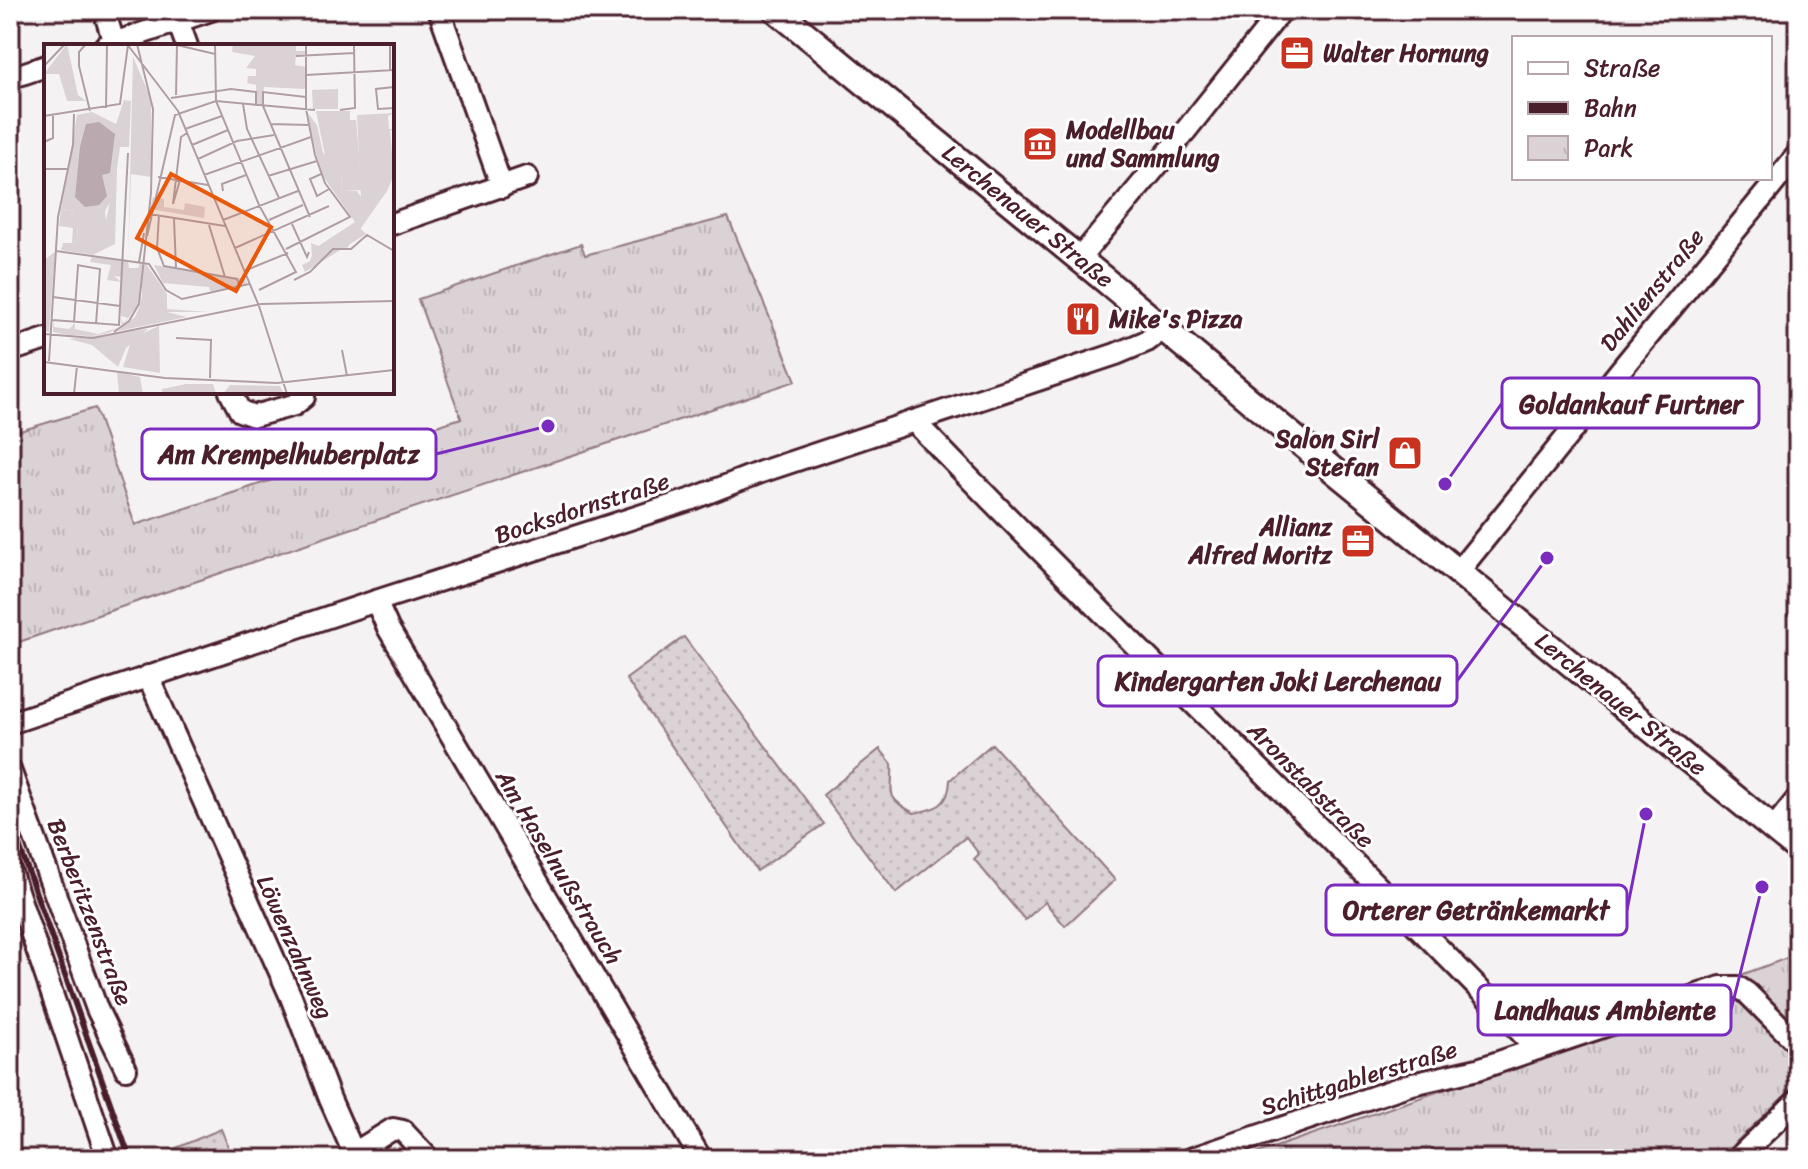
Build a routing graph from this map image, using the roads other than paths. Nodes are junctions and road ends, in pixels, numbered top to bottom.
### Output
1 (104, 10) edge
2 (211, 10) edge
3 (439, 10) edge
4 (776, 10) edge
5 (1282, 10) edge
6 (178, 21) junction
7 (112, 44) edge
8 (115, 44) edge
9 (186, 44) edge
10 (44, 67) edge
11 (10, 78) edge
12 (1798, 154) edge
13 (527, 177) dead end
14 (502, 187) junction
15 (394, 223) edge
16 (1079, 259) junction
17 (1163, 329) junction
18 (44, 340) edge
19 (10, 351) edge
20 (231, 394) edge
21 (304, 394) edge
22 (914, 421) junction
23 (1458, 572) junction
24 (376, 601) junction
25 (148, 676) junction
26 (10, 723) edge
27 (10, 770) edge
28 (1798, 798) edge
29 (1773, 829) junction
30 (1798, 849) edge
31 (10, 870) edge
32 (1798, 1044) edge
33 (1537, 1049) junction
34 (126, 1069) dead end
35 (1798, 1100) edge
36 (108, 1159) edge
37 (429, 1159) edge
38 (701, 1159) edge
39 (1190, 1159) edge
40 (1737, 1159) edge

1 - 7 street
2 - 6 street
3 - 14 street
4 - 16 main road, Lerchenauer Straße
5 - 16 street
6 - 8 street
6 - 9 street
10 - 11 street
12 - 23 street, Dahlienstraße
13 - 14 street
14 - 15 street
16 - 17 main road, Lerchenauer Straße
17 - 22 street, Bocksdornstraße
17 - 23 main road, Lerchenauer Straße
18 - 19 street
20 - 21 street
22 - 24 street, Bocksdornstraße
22 - 33 street, Aronstabstraße
23 - 29 main road, Lerchenauer Straße
24 - 25 street, Bocksdornstraße
24 - 38 street, Am Haselnußstrauch
25 - 26 street, Bocksdornstraße
25 - 37 street, Löwenzahnweg
27 - 34 street, Berberitzenstraße
28 - 29 street
29 - 30 main road, Lerchenauer Straße
31 - 36 street
32 - 33 street, Schittgablerstraße
33 - 39 street, Schittgablerstraße
35 - 40 street

